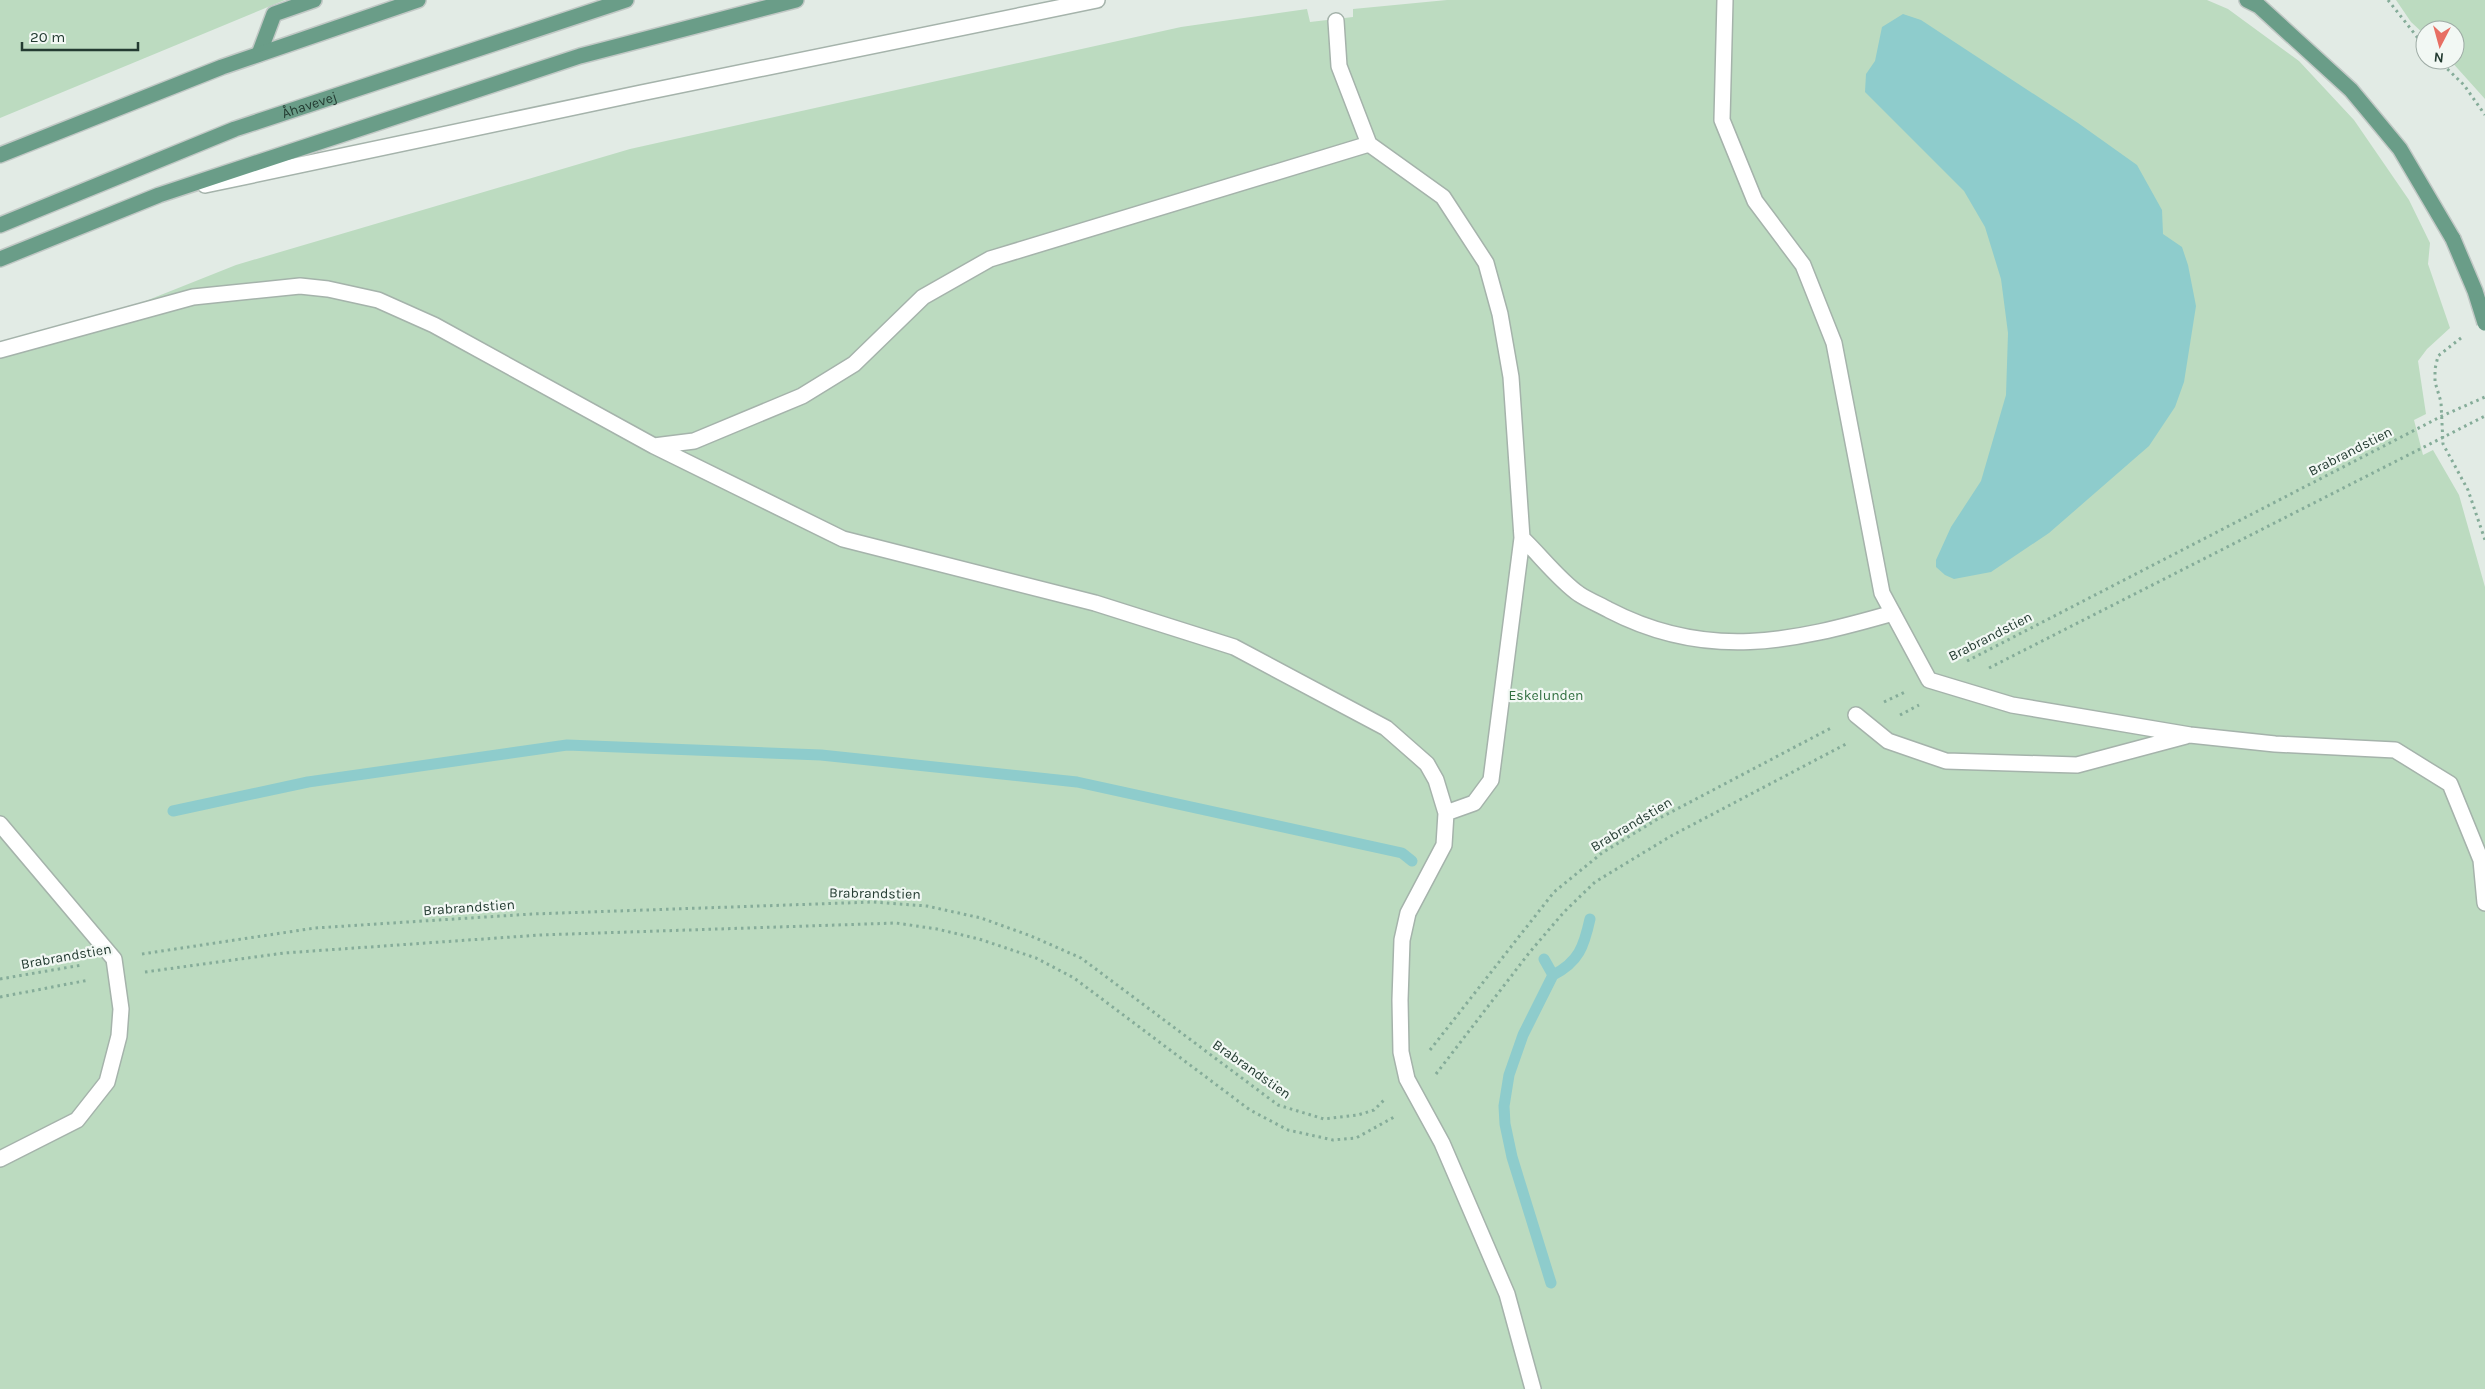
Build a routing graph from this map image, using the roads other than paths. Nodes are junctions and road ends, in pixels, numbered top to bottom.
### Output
1 (314, 0) edge
2 (418, 0) edge
3 (626, 0) edge
4 (796, 0) edge
5 (1097, 0) edge
6 (1725, 0) edge
7 (2247, 0) edge
8 (1336, 21) dead end
9 (259, 54) junction
10 (1369, 144) junction
11 (0, 155) edge
12 (159, 195) junction
13 (0, 225) edge
14 (0, 259) edge
15 (2485, 323) edge
16 (0, 350) edge
17 (654, 446) junction
18 (1522, 538) junction
19 (1893, 612) junction
20 (1856, 715) road end
21 (2190, 735) junction
22 (1446, 813) junction
23 (0, 824) edge
24 (2485, 903) edge
25 (0, 1159) edge
26 (1533, 1389) edge

1 - 9 main road
2 - 9 main road
3 - 13 main road, Åhavevej
4 - 12 main road
5 - 12 lane
6 - 19 lane
7 - 15 main road, bridge
8 - 10 lane
9 - 11 main road
10 - 17 lane
10 - 18 lane
12 - 14 main road
16 - 17 lane
17 - 22 lane
18 - 19 lane
18 - 22 lane
19 - 21 lane
20 - 21 lane
21 - 24 lane
22 - 26 lane
23 - 25 lane

